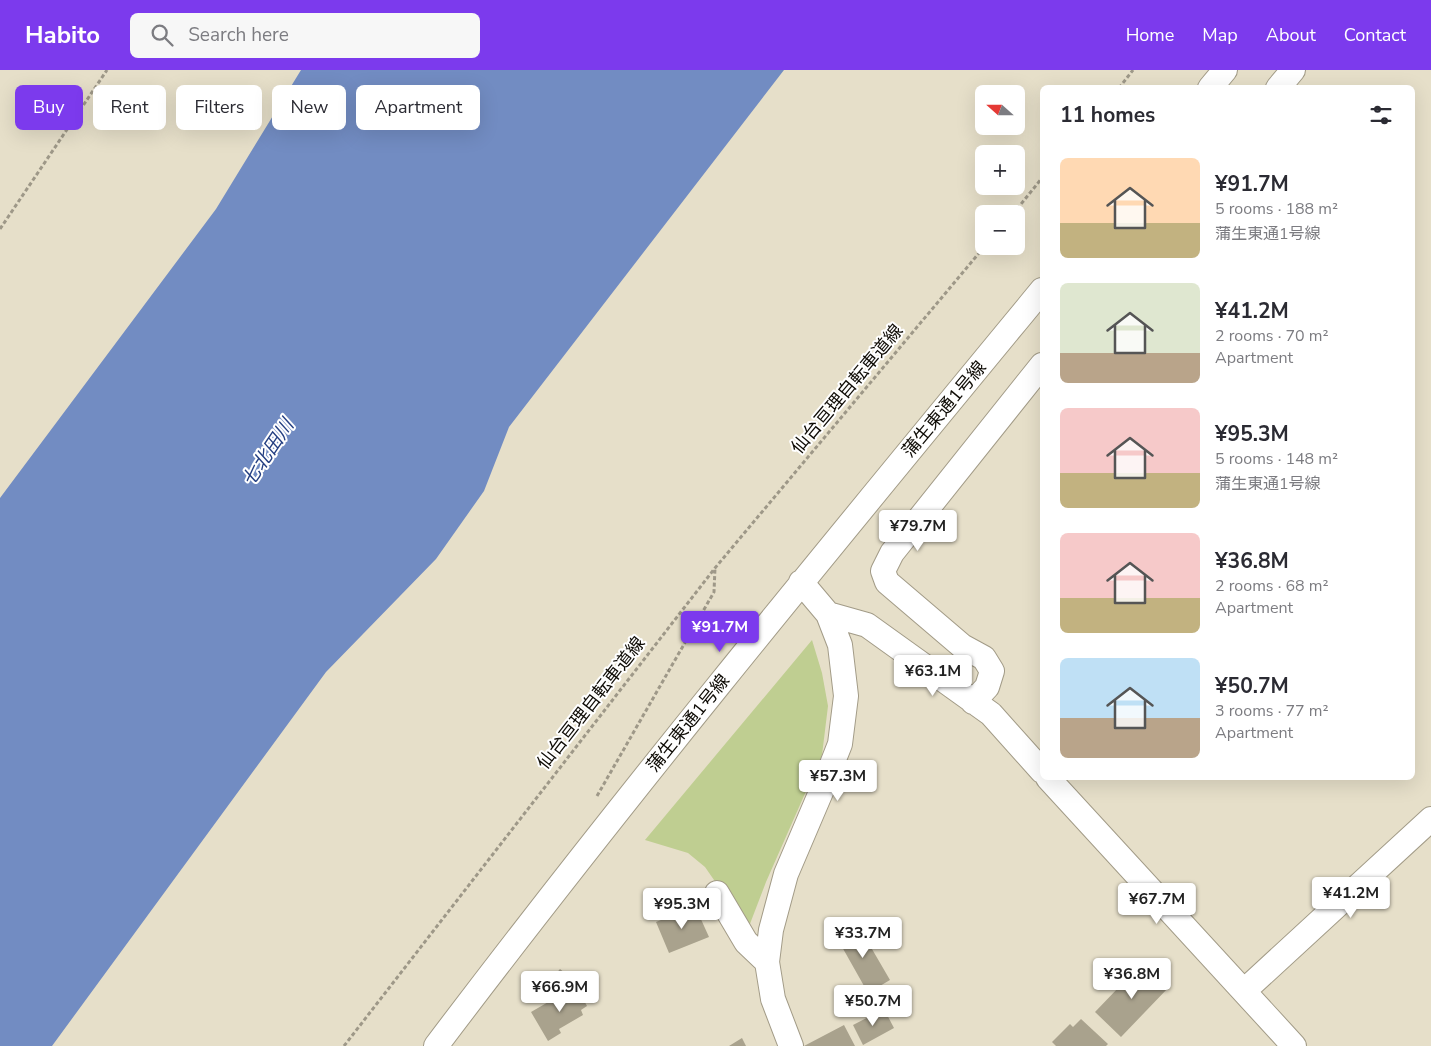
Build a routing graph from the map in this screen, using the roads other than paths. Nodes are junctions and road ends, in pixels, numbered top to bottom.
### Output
1 (1225, 70) edge
2 (1293, 70) edge
3 (1212, 85) edge
4 (1280, 85) edge
5 (1040, 292) edge
6 (1040, 368) edge
7 (801, 582) junction
8 (828, 614) junction
9 (973, 702) junction
10 (1040, 769) edge
11 (1050, 780) edge
12 (1431, 819) edge
13 (717, 893) dead end
14 (767, 962) junction
15 (1244, 991) junction
16 (436, 1046) edge
17 (791, 1046) edge
18 (1294, 1046) edge

1 - 3 street
2 - 4 street
5 - 7 street, 蒲生東通1号線
6 - 9 street
7 - 8 street
7 - 16 street, 蒲生東通1号線
8 - 9 street
8 - 14 street
9 - 10 street
11 - 15 street
12 - 15 street
13 - 14 street
14 - 17 street
15 - 18 street

